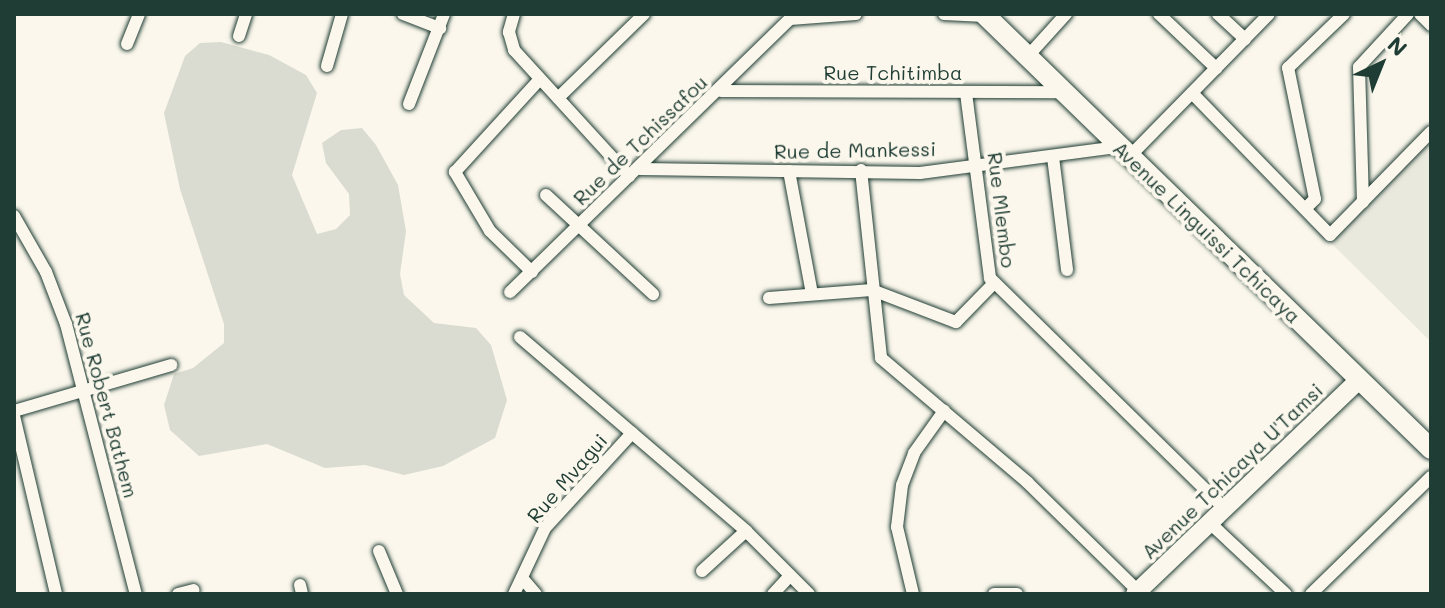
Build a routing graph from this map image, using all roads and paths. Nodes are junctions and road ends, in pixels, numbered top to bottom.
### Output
1 (139, 14) edge
2 (246, 14) edge
3 (342, 14) edge
4 (403, 14) edge
5 (444, 14) edge
6 (514, 14) edge
7 (644, 14) edge
8 (856, 14) edge
9 (944, 14) edge
10 (1066, 14) edge
11 (1159, 14) edge
12 (1218, 14) edge
13 (1269, 14) edge
14 (1344, 14) edge
15 (1408, 14) edge
16 (1420, 14) edge
17 (984, 15) edge
18 (792, 16) edge
19 (1431, 25) edge
20 (440, 28) junction
21 (239, 36) dead end
22 (1245, 39) junction
23 (127, 44) dead end
24 (1028, 56) junction
25 (327, 66) dead end
26 (1216, 68) junction
27 (539, 80) junction
28 (721, 91) junction
29 (1064, 92) junction
30 (966, 93) junction
31 (1192, 93) junction
32 (558, 98) junction
33 (409, 104) dead end
34 (1431, 132) edge
35 (1124, 152) junction
36 (1053, 157) junction
37 (977, 165) junction
38 (861, 170) junction
39 (789, 171) junction
40 (634, 172) junction
41 (546, 195) dead end
42 (1363, 202) junction
43 (1305, 209) junction
44 (14, 216) edge
45 (580, 225) junction
46 (1067, 270) dead end
47 (532, 272) junction
48 (994, 283) junction
49 (872, 290) junction
50 (510, 292) dead end
51 (653, 294) dead end
52 (812, 294) junction
53 (769, 298) dead end
54 (520, 337) dead end
55 (171, 365) dead end
56 (1359, 380) junction
57 (84, 391) junction
58 (944, 411) junction
59 (14, 414) edge
60 (632, 433) junction
61 (1431, 449) edge
62 (1431, 477) edge
63 (1224, 508) junction
64 (1210, 523) junction
65 (746, 531) junction
66 (379, 551) dead end
67 (702, 571) dead end
68 (790, 576) junction
69 (522, 578) junction
70 (194, 590) dead end
71 (1136, 593) edge
72 (56, 594) edge
73 (136, 594) edge
74 (178, 594) edge
75 (397, 594) edge
76 (514, 594) edge
77 (536, 594) edge
78 (773, 594) edge
79 (809, 594) edge
80 (913, 594) edge
81 (994, 594) edge
82 (1017, 594) edge
83 (1286, 594) edge
84 (1311, 594) edge

1 - 23 street
2 - 21 street
3 - 25 street
4 - 20 street
5 - 20 street
6 - 27 street
7 - 32 street
8 - 18 street
9 - 17 street
10 - 24 street
11 - 26 street
12 - 22 street
13 - 22 street
14 - 43 street
15 - 42 street
16 - 19 street
17 - 24 main road, Avenue Linguissi Tchicaya
18 - 28 street, Rue de Tchissafou
20 - 33 street
22 - 26 street
24 - 29 main road, Avenue Linguissi Tchicaya
26 - 31 street
27 - 32 street
27 - 47 street
28 - 30 street, Rue Tchitimba
28 - 40 street, Rue de Tchissafou
29 - 30 street, Rue Tchitimba
29 - 35 main road, Avenue Linguissi Tchicaya
30 - 37 street, Rue Mlembo
31 - 35 street
31 - 43 street
32 - 40 street
34 - 42 street
35 - 36 street, Rue de Mankessi
35 - 56 main road, Avenue Linguissi Tchicaya
36 - 37 street, Rue de Mankessi
36 - 46 street
37 - 38 street, Rue de Mankessi
37 - 48 street, Rue Mlembo
38 - 39 street, Rue de Mankessi
38 - 49 street
39 - 40 street, Rue de Mankessi
39 - 52 street
40 - 45 street, Rue de Tchissafou
41 - 45 street
42 - 43 street
44 - 57 street, Rue Robert Bathem
45 - 47 street, Rue de Tchissafou
45 - 51 street
47 - 50 street, Rue de Tchissafou
48 - 49 street
48 - 63 street, Rue Mlembo
49 - 52 street
49 - 58 street
52 - 53 street
54 - 60 street
55 - 57 street
56 - 61 main road, Avenue Linguissi Tchicaya
56 - 63 street, Avenue Tchicaya U'Tamsi
57 - 59 street
57 - 73 street, Rue Robert Bathem
58 - 71 street
58 - 80 street
59 - 72 street
60 - 65 street
60 - 69 street, Rue Mvagui
62 - 84 street
63 - 64 street, Avenue Tchicaya U'Tamsi
64 - 71 street, Avenue Tchicaya U'Tamsi
64 - 83 street
65 - 67 street
65 - 68 street
66 - 75 street
68 - 78 street
68 - 79 street
69 - 76 street, Rue Mvagui
69 - 77 street
70 - 74 street
81 - 82 street

